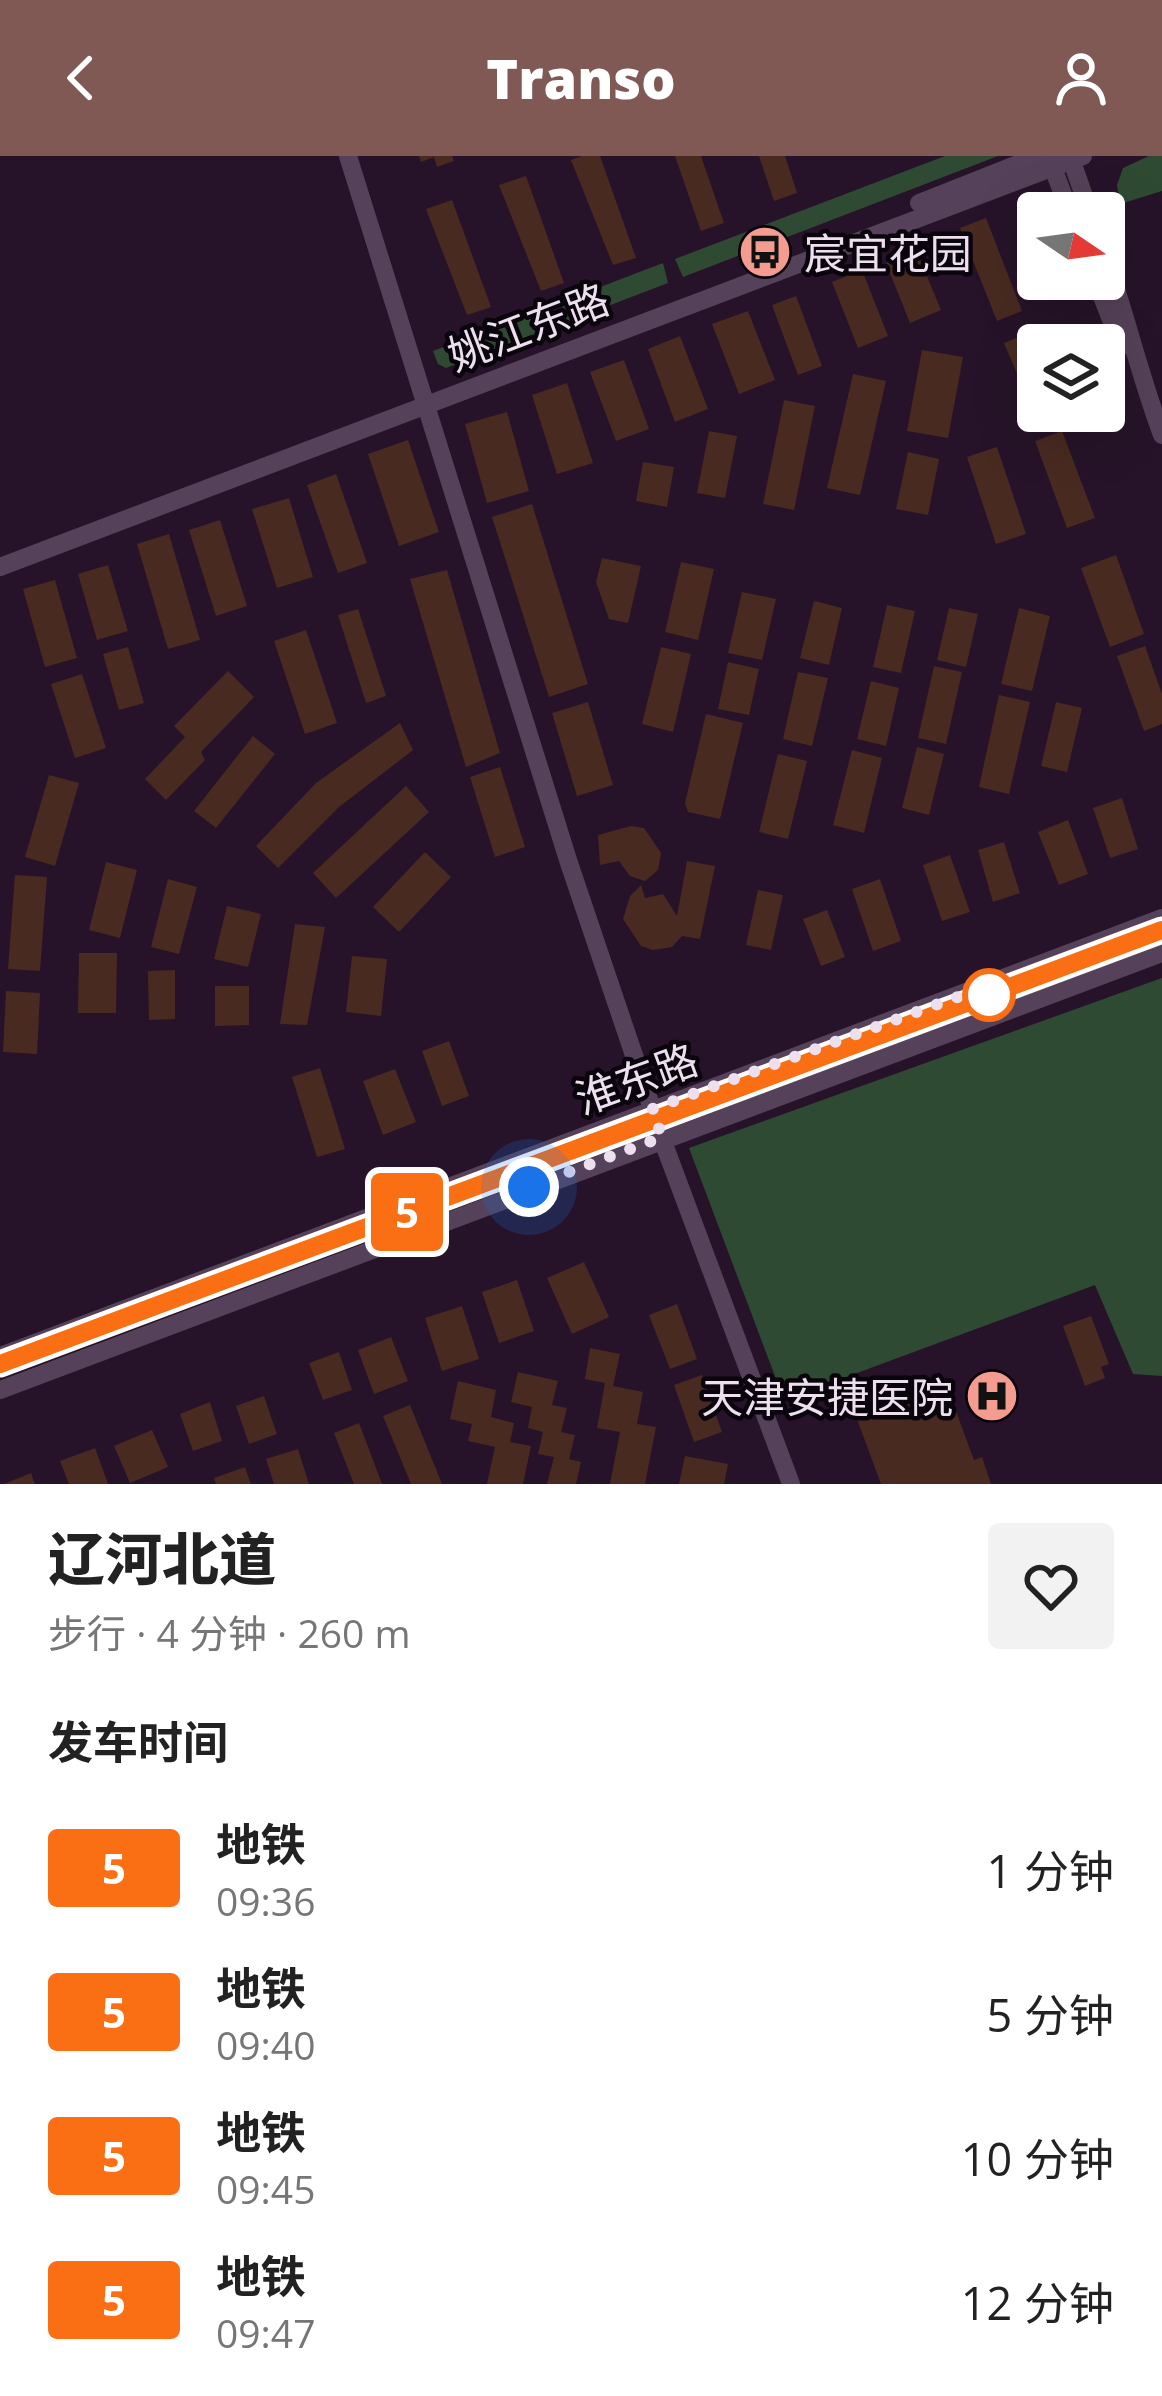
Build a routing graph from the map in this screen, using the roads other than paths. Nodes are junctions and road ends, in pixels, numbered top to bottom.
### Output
1 (348, 156) edge
2 (1060, 159) edge
3 (1066, 192) edge
4 (1078, 192) edge
5 (1103, 300) edge
6 (1121, 300) edge
7 (1129, 346) junction
8 (423, 399) junction
9 (1162, 435) edge
10 (0, 556) edge
11 (0, 567) edge
12 (1162, 918) edge
13 (1162, 952) edge
14 (652, 1109) junction
15 (662, 1137) junction
16 (0, 1356) edge
17 (0, 1390) edge
18 (791, 1484) edge

1 - 8 street
2 - 3 street
2 - 4 street
2 - 8 street, 姚江东路
5 - 7 street
6 - 7 street
7 - 9 street
8 - 10 street, 姚江东路
8 - 11 street, 姚江东路
8 - 14 street
12 - 14 street, 淮东路
13 - 15 street, 淮东路
14 - 15 street
14 - 16 street, 淮东路
15 - 17 street, 淮东路
15 - 18 street

